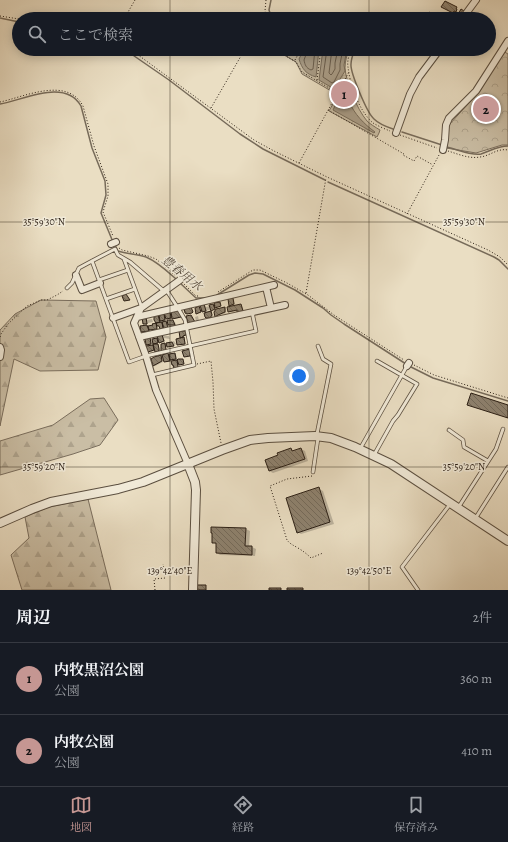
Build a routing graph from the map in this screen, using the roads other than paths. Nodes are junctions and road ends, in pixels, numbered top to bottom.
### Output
1 (476, 0) edge
2 (467, 12) edge
3 (508, 41) edge
4 (435, 56) edge
5 (396, 133) road end
6 (443, 150) road end
7 (124, 259) junction
8 (92, 261) junction
9 (128, 270) junction
10 (76, 275) junction
11 (100, 282) junction
12 (178, 282) road end
13 (274, 286) dead end
14 (266, 287) junction
15 (67, 288) road end
16 (135, 289) junction
17 (166, 291) junction
18 (106, 299) junction
19 (285, 304) dead end
20 (141, 308) junction
21 (178, 308) junction
22 (271, 308) junction
23 (252, 312) junction
24 (137, 317) junction
25 (113, 318) junction
26 (186, 326) junction
27 (139, 337) junction
28 (190, 346) junction
29 (318, 346) dead end
30 (0, 347) edge
31 (146, 356) junction
32 (0, 357) edge
33 (377, 361) dead end
34 (408, 364) road end
35 (152, 375) junction
36 (402, 375) junction
37 (449, 430) dead end
38 (503, 430) dead end
39 (318, 436) junction
40 (360, 449) junction
41 (374, 455) junction
42 (488, 461) junction
43 (188, 464) junction
44 (508, 467) edge
45 (313, 472) road end
46 (451, 503) junction
47 (458, 508) junction
48 (475, 519) junction
49 (0, 523) edge
50 (508, 541) edge
51 (193, 590) edge
52 (418, 590) edge

1 - 2 street
3 - 6 street
4 - 5 street
7 - 8 lane
7 - 9 lane
7 - 17 lane
8 - 10 lane
8 - 11 lane
9 - 11 lane
9 - 16 lane
10 - 11 street
10 - 15 lane
11 - 18 lane
12 - 17 street
13 - 14 street
14 - 21 street
14 - 22 street
16 - 18 lane
16 - 20 lane
17 - 20 street
17 - 21 lane
18 - 25 lane
19 - 22 street
20 - 24 street
20 - 25 street
21 - 24 street
21 - 26 lane
22 - 23 street
23 - 26 street
23 - 28 lane
24 - 27 street
25 - 31 lane
26 - 27 street
26 - 28 lane
27 - 31 street
28 - 31 lane
28 - 35 lane
29 - 39 lane
30 - 32 street
31 - 35 street
33 - 36 lane
34 - 36 lane
35 - 43 street
36 - 40 lane
36 - 41 lane
37 - 42 lane
38 - 42 lane
39 - 40 street
39 - 43 street
39 - 45 lane
40 - 41 street
41 - 46 street
42 - 47 lane
43 - 49 street
43 - 51 street
44 - 48 lane
46 - 47 street
46 - 52 lane
47 - 48 street
48 - 50 street

